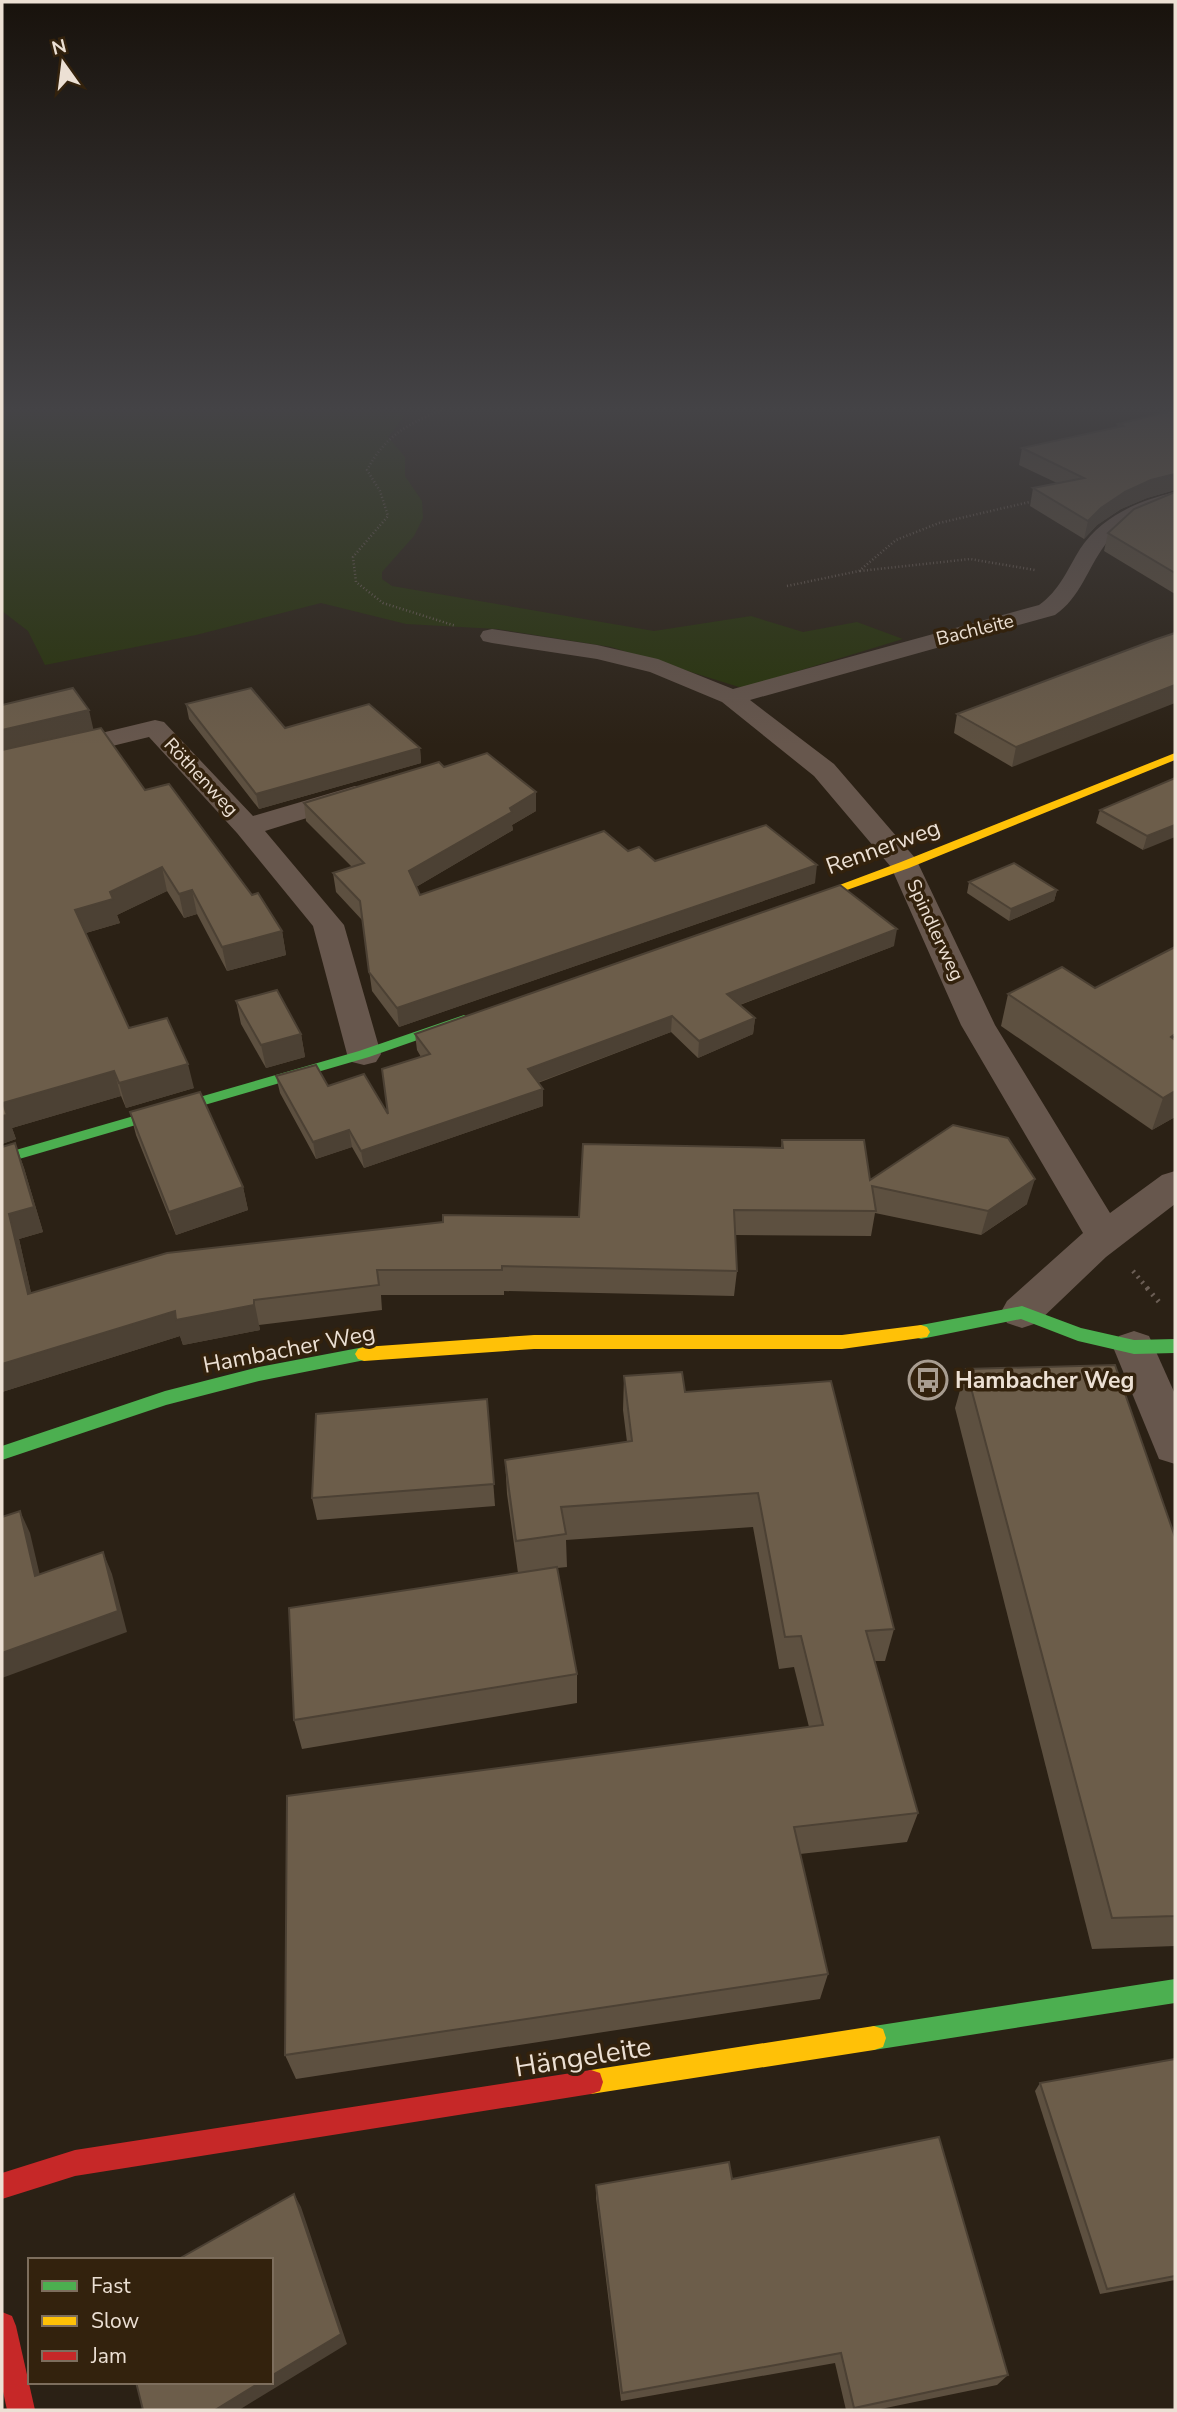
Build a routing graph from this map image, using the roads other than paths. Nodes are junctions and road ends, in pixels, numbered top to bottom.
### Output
1 (1123, 521) edge
2 (492, 636) road end
3 (731, 697) junction
4 (1175, 756) edge
5 (2, 765) edge
6 (378, 787) edge
7 (247, 827) junction
8 (905, 865) junction
9 (773, 911) edge
10 (483, 1013) edge
11 (364, 1054) junction
12 (2, 1159) edge
13 (1175, 1184) edge
14 (1105, 1238) junction
15 (1022, 1312) junction
16 (1158, 1347) edge
17 (1175, 1446) edge
18 (2, 1453) edge
19 (1175, 1991) edge
20 (2, 2186) edge
21 (2, 2326) edge
22 (21, 2410) edge

1 - 3 street, Bachleite
2 - 3 street, Spindlerweg
3 - 8 street, Spindlerweg
4 - 8 street, Rennerweg
5 - 7 street, Röthenweg
6 - 7 street, Röthenweg
7 - 11 street, Röthenweg
8 - 9 street, Rennerweg
8 - 14 street, Spindlerweg
10 - 11 street
11 - 12 street
13 - 14 street
14 - 15 street
15 - 16 street
15 - 18 street, Hambacher Weg
16 - 17 street
19 - 20 street, Hängeleite
21 - 22 street

